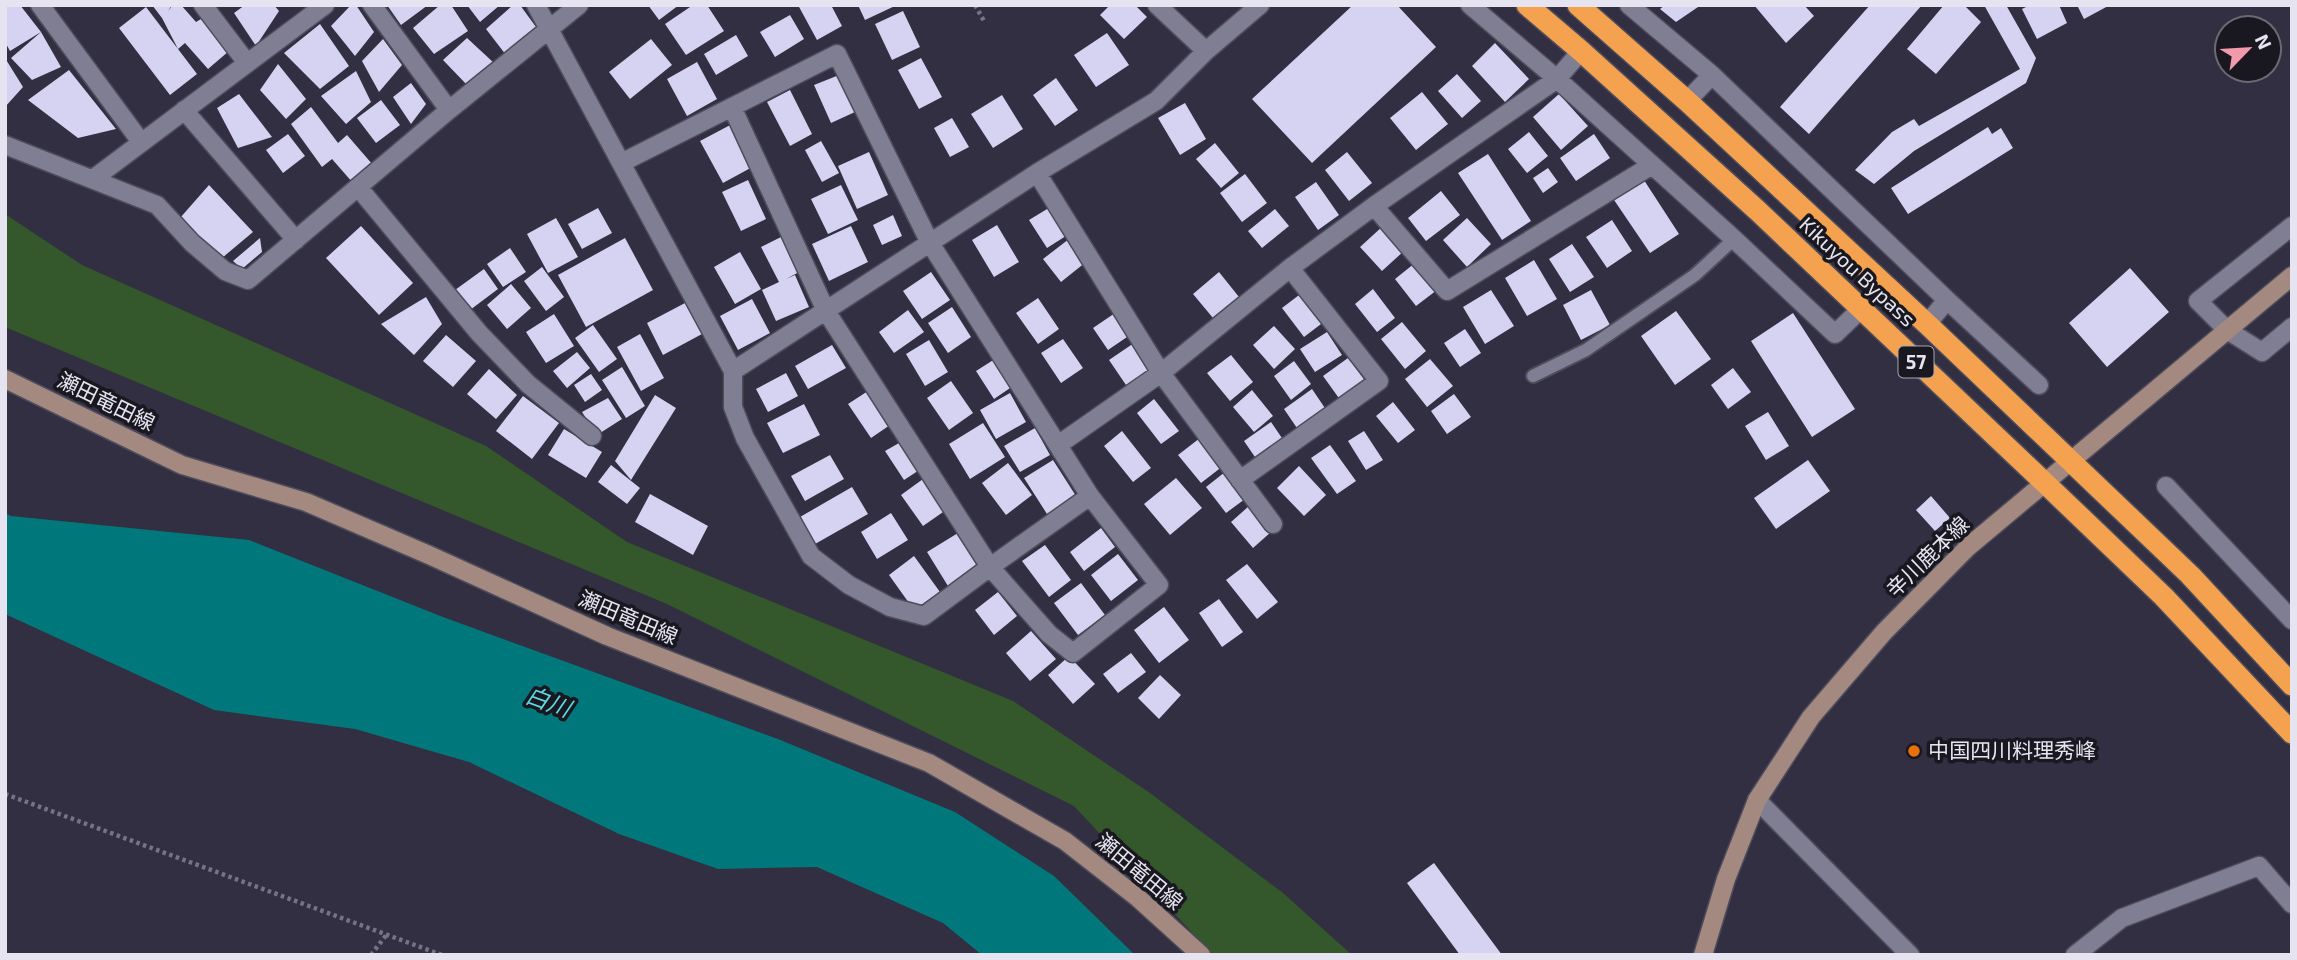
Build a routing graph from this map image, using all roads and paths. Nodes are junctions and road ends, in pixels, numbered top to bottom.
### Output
1 (40, 5) edge
2 (204, 5) edge
3 (325, 5) edge
4 (372, 5) edge
5 (536, 5) edge
6 (579, 5) edge
7 (975, 5) edge
8 (1157, 5) edge
9 (1260, 5) edge
10 (1470, 5) edge
11 (1527, 5) edge
12 (1578, 5) edge
13 (1629, 5) edge
14 (984, 22) dead end
15 (550, 30) junction
16 (1206, 51) junction
17 (1581, 51) junction
18 (247, 63) junction
19 (1712, 75) junction
20 (1557, 79) junction
21 (1688, 101) junction
22 (732, 107) junction
23 (184, 110) junction
24 (449, 110) junction
25 (141, 142) junction
26 (5, 145) edge
27 (5, 158) edge
28 (48, 163) junction
29 (621, 163) junction
30 (1652, 164) junction
31 (1037, 173) junction
32 (93, 179) junction
33 (358, 187) junction
34 (1374, 206) junction
35 (2292, 226) edge
36 (1734, 239) junction
37 (296, 240) junction
38 (930, 243) junction
39 (1290, 268) junction
40 (2292, 276) edge
41 (1947, 300) junction
42 (1860, 309) junction
43 (826, 311) junction
44 (1927, 324) junction
45 (2292, 327) edge
46 (2227, 330) junction
47 (733, 371) junction
48 (1161, 373) junction
49 (1533, 376) dead end
50 (5, 379) edge
51 (2039, 385) dead end
52 (592, 436) dead end
53 (1058, 445) junction
54 (2072, 462) junction
55 (1241, 480) junction
56 (2046, 484) junction
57 (2166, 486) dead end
58 (1090, 496) junction
59 (1273, 524) dead end
60 (990, 567) junction
61 (2292, 620) edge
62 (2292, 685) edge
63 (2292, 733) edge
64 (5, 794) edge
65 (1758, 800) junction
66 (2292, 904) edge
67 (387, 934) junction
68 (371, 955) edge
69 (442, 955) edge
70 (1201, 955) edge
71 (1703, 955) edge
72 (1910, 955) edge
73 (2075, 955) edge

1 - 25 street
2 - 18 street
3 - 18 street
4 - 24 street
5 - 15 street
6 - 15 street
7 - 14 path
8 - 16 street
9 - 16 street
10 - 20 street
11 - 17 highway, Kikuyou Bypass / 57
12 - 21 highway, Kikuyou Bypass / 57
13 - 19 street
15 - 24 street
15 - 29 street
16 - 31 street
17 - 20 street
17 - 42 highway, Kikuyou Bypass / 57
18 - 23 street
19 - 21 street
19 - 41 street
20 - 30 street
20 - 34 street
21 - 44 highway, Kikuyou Bypass / 57
22 - 29 street
22 - 38 street
22 - 43 street
23 - 25 street
23 - 37 street
24 - 33 street
25 - 32 street
26 - 28 street
27 - 28 street
28 - 32 street
29 - 47 street
30 - 34 street
30 - 36 street
31 - 38 street
31 - 48 street
32 - 37 street
33 - 37 street
33 - 52 street
34 - 39 street
35 - 46 street
36 - 42 street
36 - 49 lane
38 - 43 street
38 - 53 street
39 - 48 street
39 - 55 street
40 - 46 main road, 辛川鹿本線
41 - 44 street
41 - 51 street
42 - 56 highway, Kikuyou Bypass / 57
43 - 47 street
43 - 60 street
44 - 54 highway, Kikuyou Bypass / 57
45 - 46 street
46 - 54 main road, 辛川鹿本線
47 - 60 street
48 - 53 street
48 - 55 street
50 - 70 main road, 瀬田竜田線
53 - 58 street
54 - 56 main road, 辛川鹿本線
54 - 62 highway, Kikuyou Bypass / 57
55 - 59 street
56 - 63 highway, Kikuyou Bypass / 57
56 - 65 main road, 辛川鹿本線
57 - 61 street
58 - 60 street
58 - 60 street
64 - 67 path
65 - 71 main road, 辛川鹿本線
65 - 72 street
66 - 73 street
67 - 68 path
67 - 69 path

